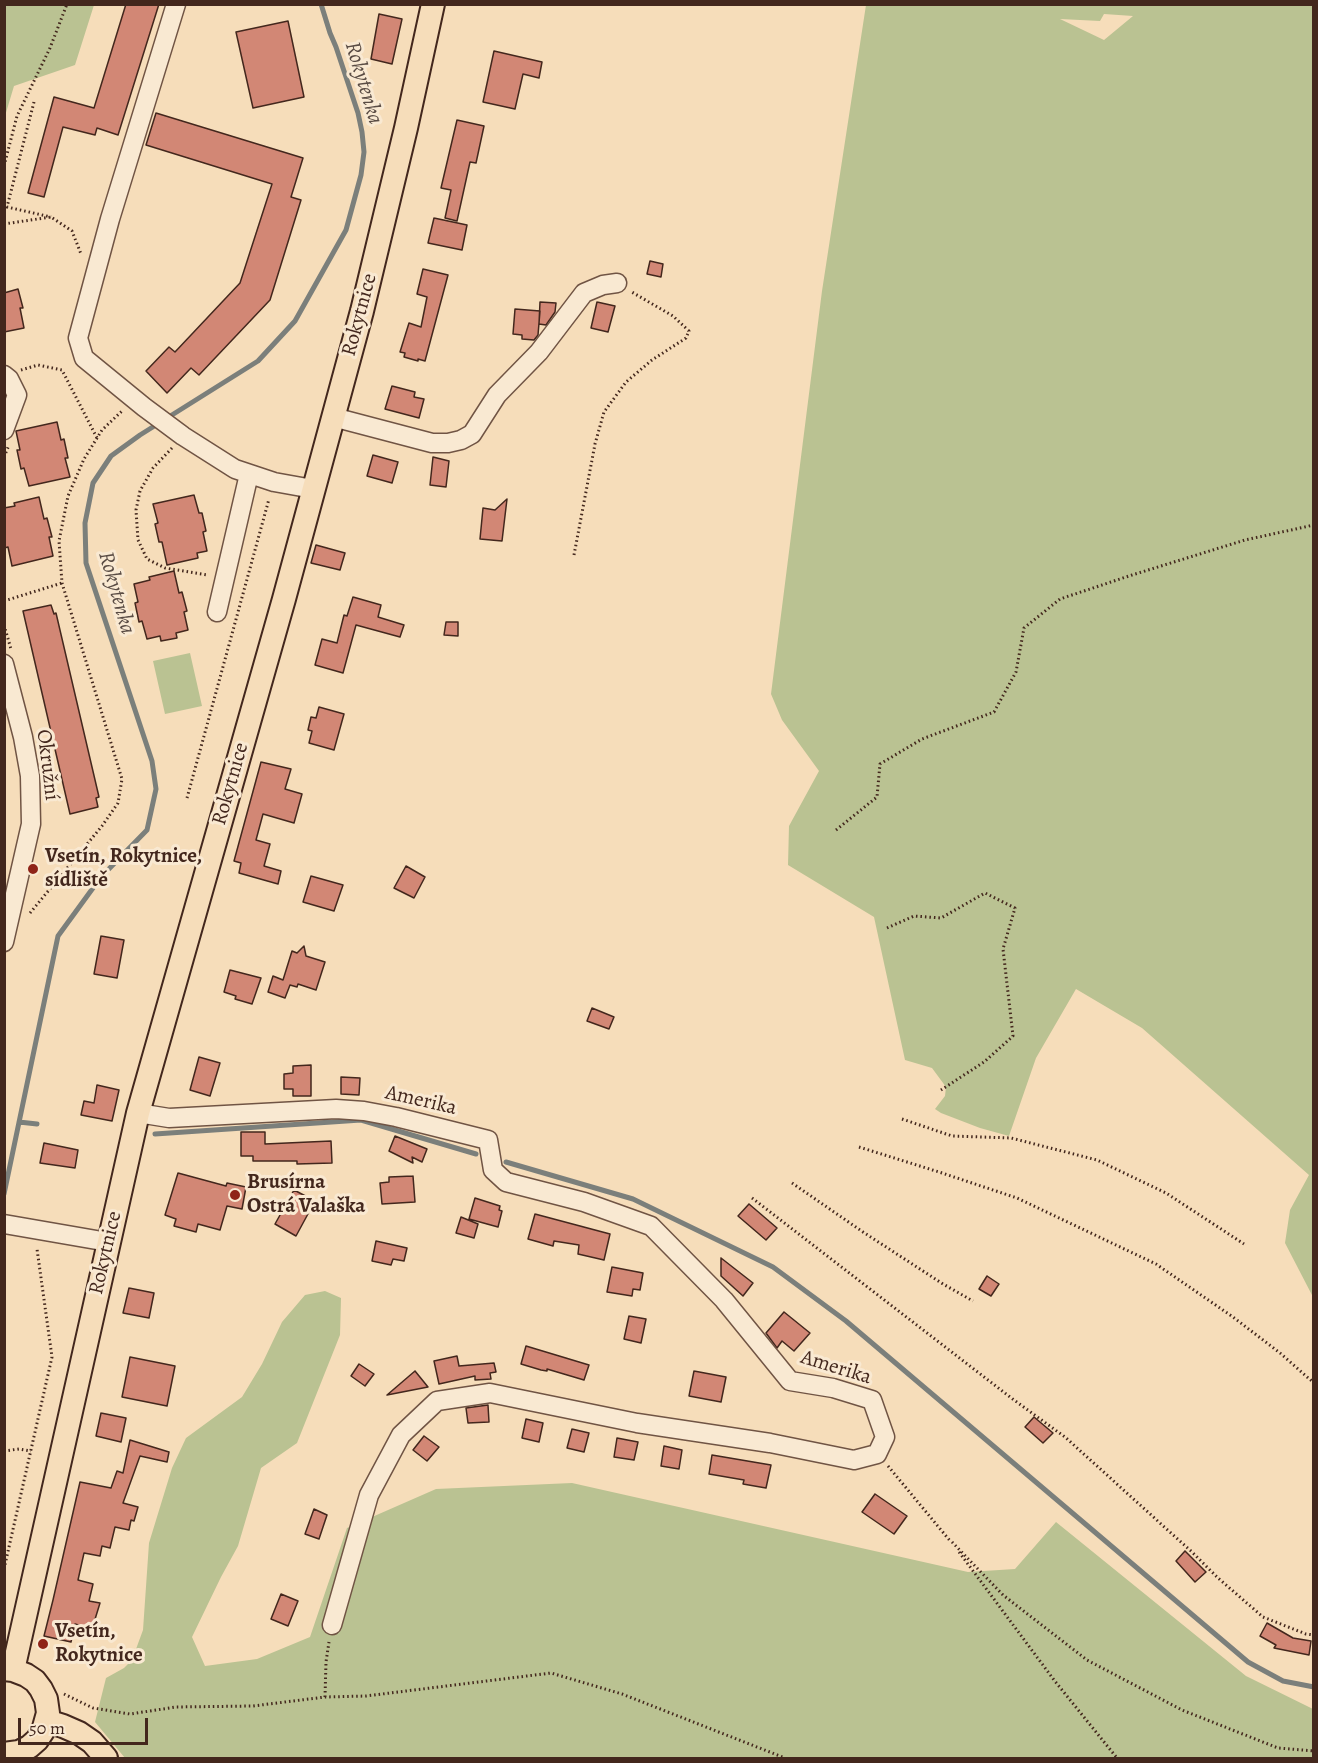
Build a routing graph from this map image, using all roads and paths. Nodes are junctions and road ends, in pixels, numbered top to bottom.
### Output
1 (67, 4) edge
2 (176, 4) edge
3 (433, 4) edge
4 (34, 102) dead end
5 (4, 166) edge
6 (6, 206) edge
7 (51, 217) junction
8 (4, 224) edge
9 (93, 282) junction
10 (616, 283) joint
11 (11, 373) edge
12 (139, 403) junction
13 (333, 417) junction
14 (4, 430) edge
15 (181, 434) junction
16 (97, 438) junction
17 (249, 474) junction
18 (274, 482) junction
19 (313, 489) junction
20 (1314, 525) edge
21 (574, 555) dead end
22 (224, 578) junction
23 (62, 583) junction
24 (4, 601) edge
25 (217, 612) dead end
26 (4, 664) edge
27 (187, 798) dead end
28 (836, 830) dead end
29 (11, 915) junction
30 (887, 928) dead end
31 (4, 942) edge
32 (941, 1090) dead end
33 (138, 1113) junction
34 (902, 1119) dead end
35 (859, 1147) dead end
36 (792, 1183) dead end
37 (752, 1198) dead end
38 (4, 1224) edge
39 (108, 1242) junction
40 (1244, 1244) dead end
41 (37, 1249) dead end
42 (973, 1301) dead end
43 (1314, 1383) edge
44 (4, 1451) edge
45 (31, 1452) junction
46 (877, 1454) junction
47 (952, 1542) junction
48 (4, 1569) edge
49 (332, 1625) joint
50 (1314, 1635) edge
51 (9, 1670) edge
52 (66, 1696) dead end
53 (325, 1697) junction
54 (47, 1721) junction
55 (1314, 1751) edge
56 (4, 1754) edge
57 (106, 1758) edge
58 (785, 1758) edge
59 (1117, 1758) edge

1 - 5 path
2 - 9 street
3 - 13 main road, Rokytnice
4 - 6 path
6 - 7 path
7 - 8 path
7 - 9 path
9 - 12 street
10 - 13 street
10 - 21 path
11 - 14 street
11 - 16 path
12 - 15 street
12 - 16 path
13 - 19 main road, Rokytnice
15 - 17 street
15 - 22 path
16 - 23 path
17 - 18 street
17 - 22 street
18 - 19 street
18 - 27 path
19 - 33 main road, Rokytnice
20 - 28 path
22 - 25 street
23 - 24 path
23 - 29 path
26 - 29 street, Okružní
29 - 31 street, Okružní
30 - 32 path
33 - 39 main road, Rokytnice
33 - 46 street, Amerika
34 - 40 path
35 - 43 path
36 - 42 path
37 - 50 path
38 - 39 street
39 - 51 main road, Rokytnice
41 - 45 path
44 - 45 path
45 - 48 path
46 - 47 path
46 - 49 street
47 - 55 path
47 - 59 path
49 - 53 path
51 - 54 main road, Rokytnice
52 - 53 path
53 - 58 path
54 - 56 main road
54 - 57 main road

